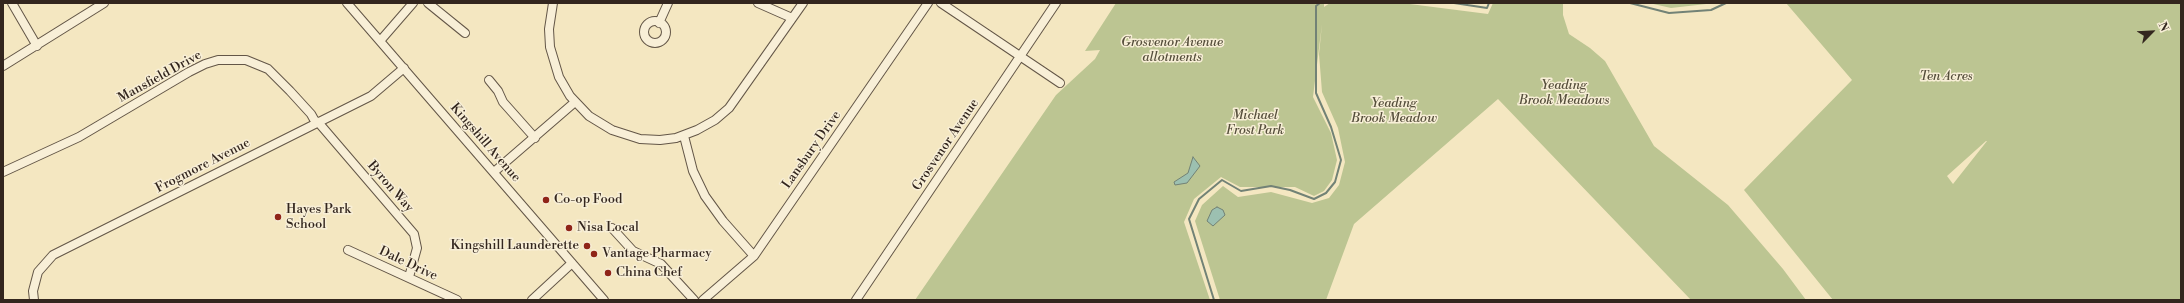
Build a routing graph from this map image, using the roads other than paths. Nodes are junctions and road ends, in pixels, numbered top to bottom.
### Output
1 (12, 3) edge
2 (104, 3) edge
3 (347, 3) edge
4 (413, 3) edge
5 (428, 3) edge
6 (553, 3) edge
7 (668, 3) edge
8 (758, 3) edge
9 (802, 3) edge
10 (928, 3) edge
11 (941, 3) edge
12 (1056, 3) edge
13 (792, 18) junction
14 (659, 22) dead end
15 (465, 33) dead end
16 (380, 41) junction
17 (37, 46) junction
18 (1021, 56) junction
19 (3, 66) edge
20 (404, 68) junction
21 (489, 80) dead end
22 (1060, 83) dead end
23 (575, 102) junction
24 (317, 123) junction
25 (684, 136) junction
26 (535, 138) junction
27 (3, 172) edge
28 (494, 172) junction
29 (612, 228) dead end
30 (348, 250) dead end
31 (754, 256) junction
32 (572, 263) junction
33 (409, 277) junction
34 (34, 300) edge
35 (457, 300) edge
36 (532, 300) edge
37 (604, 300) edge
38 (694, 300) edge
39 (703, 300) edge
40 (856, 300) edge

1 - 17 street
2 - 17 street
3 - 16 street, Kingshill Avenue
4 - 16 street
5 - 15 street
6 - 23 street
7 - 14 street
8 - 13 street
9 - 13 street
10 - 31 street, Lansbury Drive
11 - 18 street
12 - 18 street, Grosvenor Avenue
13 - 25 street
16 - 20 street, Kingshill Avenue
17 - 19 street
18 - 22 street
18 - 40 street, Grosvenor Avenue
20 - 24 street, Frogmore Avenue
20 - 28 street, Kingshill Avenue
21 - 26 street
23 - 25 street
23 - 26 street
24 - 27 street, Mansfield Drive
24 - 33 street, Byron Way
24 - 34 street, Frogmore Avenue
25 - 31 street
26 - 28 street
28 - 32 street, Kingshill Avenue
29 - 38 street
30 - 33 street, Dale Drive
31 - 39 street, Lansbury Drive
32 - 36 street
32 - 37 street, Kingshill Avenue
33 - 35 street, Dale Drive

